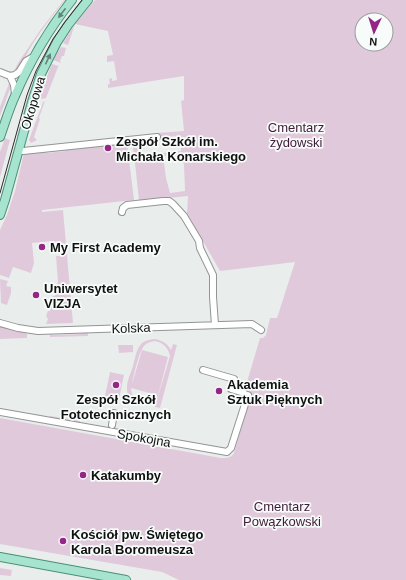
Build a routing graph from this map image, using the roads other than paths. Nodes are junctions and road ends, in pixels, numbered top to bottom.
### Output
1 (72, 0) edge
2 (88, 0) edge
3 (33, 57) junction
4 (0, 72) edge
5 (10, 76) junction
6 (15, 96) junction
7 (0, 137) edge
8 (157, 137) dead end
9 (19, 150) junction
10 (122, 212) dead end
11 (0, 215) edge
12 (0, 323) edge
13 (215, 325) junction
14 (261, 330) dead end
15 (203, 370) dead end
16 (0, 412) edge
17 (114, 413) dead end
18 (112, 425) dead end
19 (0, 557) edge
20 (126, 580) edge

1 -> 3 main road, Okopowa
9 -> 2 main road, Okopowa
3 - 5 street
3 - 6 main road, Okopowa
4 - 5 street
5 - 6 street
6 - 7 main road, Okopowa
8 - 9 street
9 - 11 main road, Okopowa
10 - 13 street
12 - 13 street, Kolska
13 - 14 street, Kolska
15 - 16 street, Spokojna
17 - 18 street
19 - 20 main road

